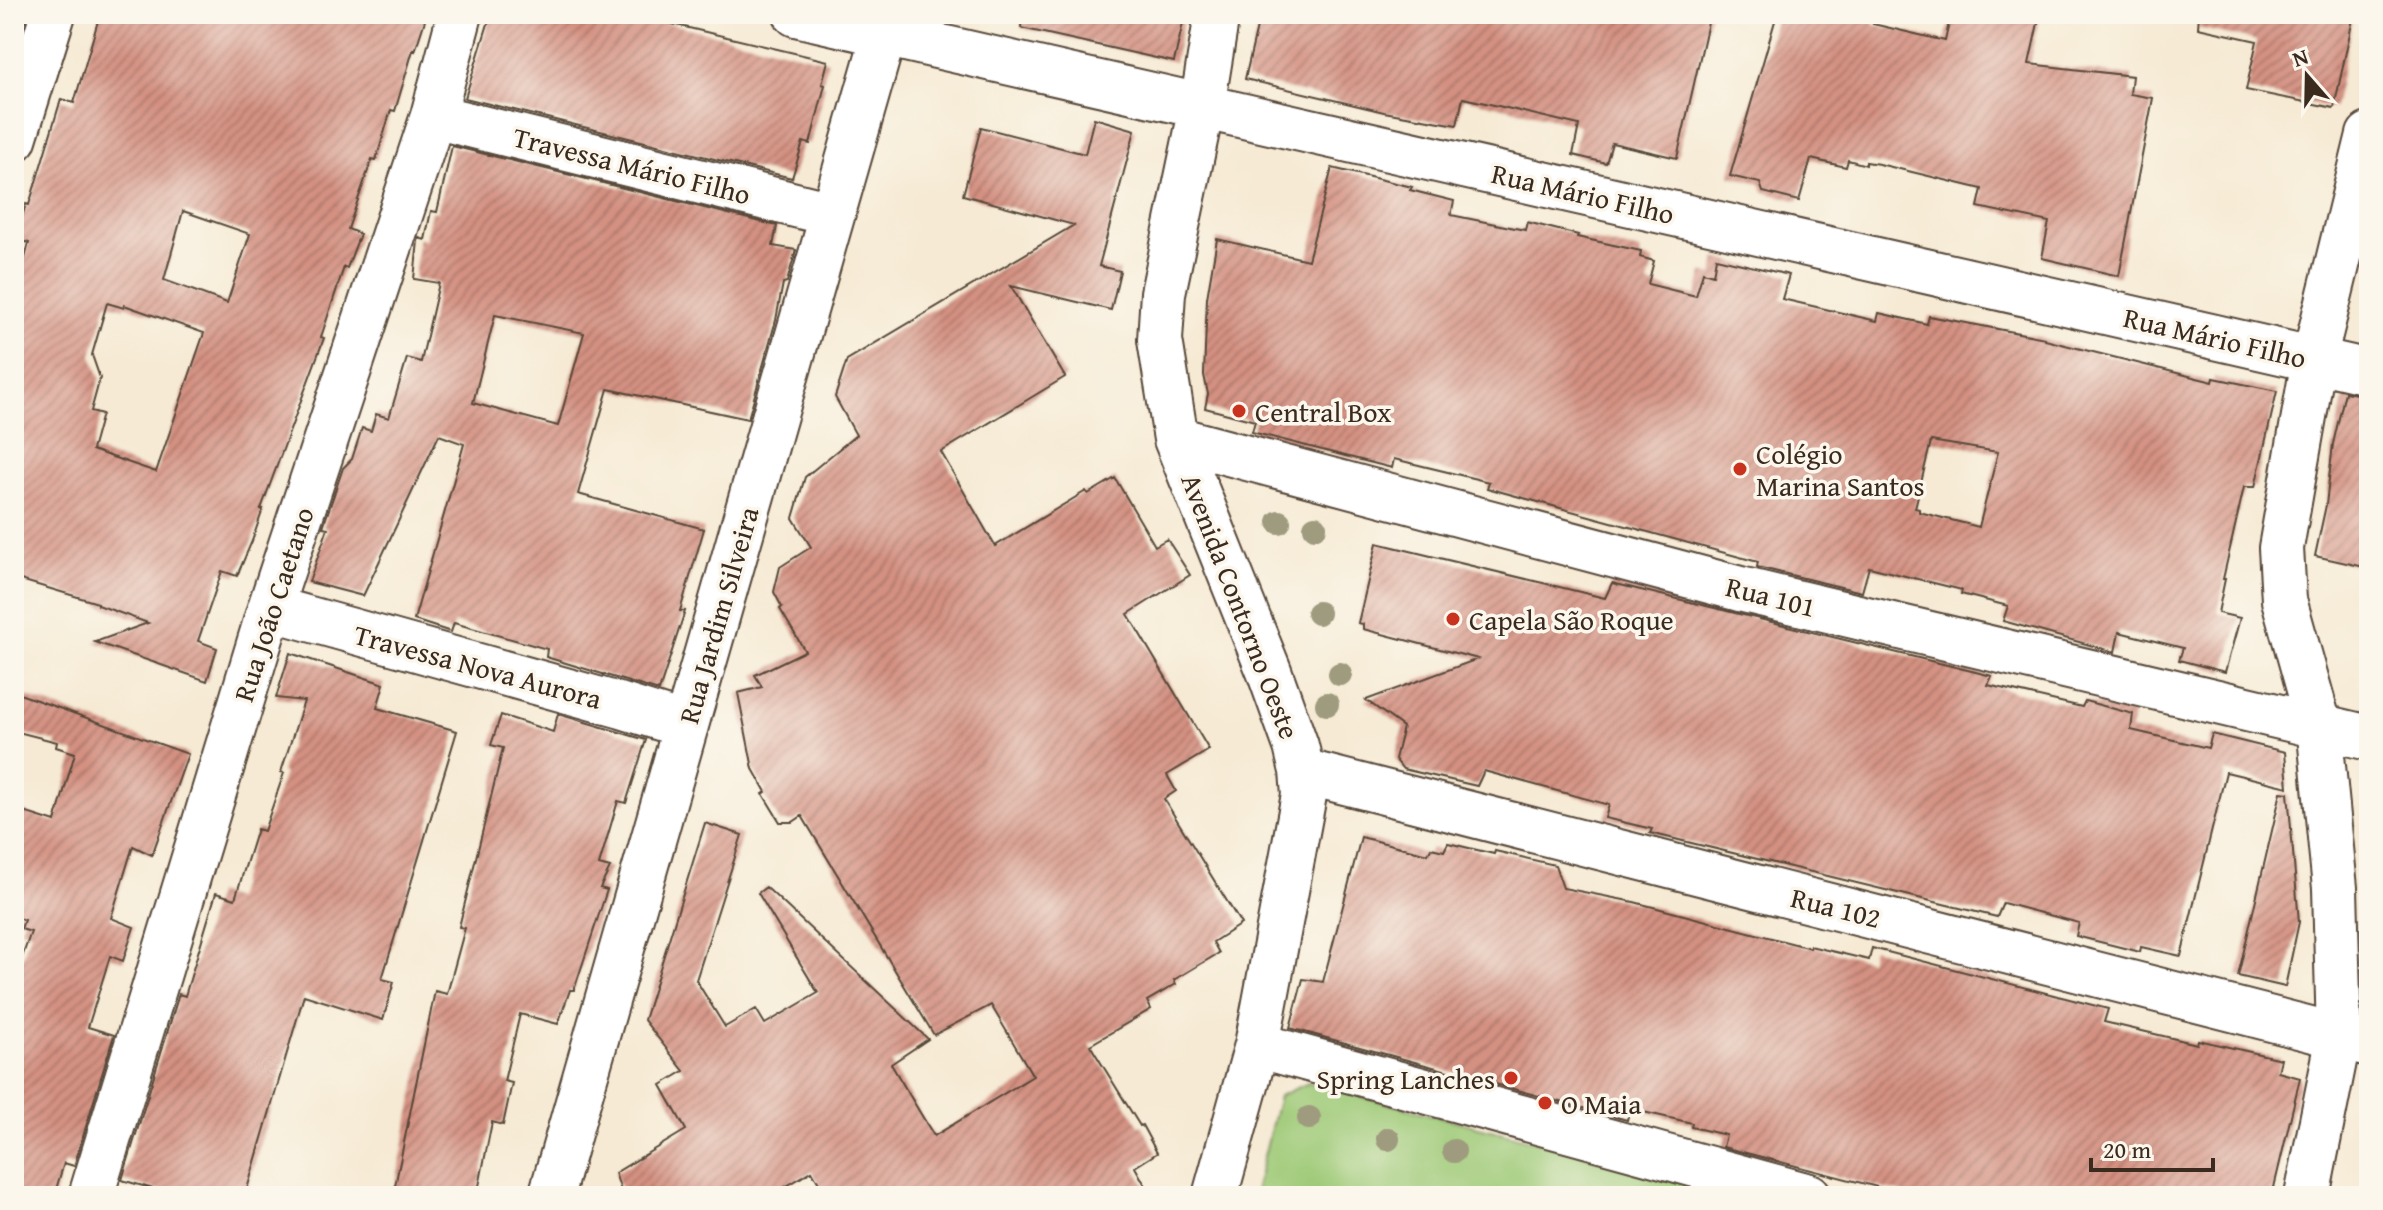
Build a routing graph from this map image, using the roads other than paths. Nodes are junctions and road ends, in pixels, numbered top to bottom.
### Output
1 (53, 14) edge
2 (460, 14) edge
3 (796, 14) edge
4 (1217, 14) edge
5 (884, 35) junction
6 (1202, 107) junction
7 (433, 116) junction
8 (2369, 135) edge
9 (14, 139) edge
10 (832, 214) junction
11 (2314, 359) junction
12 (2369, 372) edge
13 (1176, 439) junction
14 (270, 608) junction
15 (2319, 725) junction
16 (686, 726) junction
17 (2369, 738) edge
18 (1302, 771) junction
19 (2354, 1040) edge
20 (1257, 1045) junction
21 (91, 1196) edge
22 (551, 1196) edge
23 (1215, 1196) edge
24 (1809, 1196) edge
25 (2307, 1196) edge

1 - 9 street
2 - 7 street, Rua João Caetano
3 - 5 street, Rua Mário Filho
4 - 6 street, Avenida Contorno Oeste
5 - 6 street, Rua Mário Filho
5 - 10 street, Rua Jardim Silveira
6 - 11 street, Rua Mário Filho
6 - 13 street, Avenida Contorno Oeste
7 - 10 street, Travessa Mário Filho
7 - 14 street, Rua João Caetano
8 - 11 street
10 - 16 street, Rua Jardim Silveira
11 - 12 street, Rua Mário Filho
11 - 15 street
13 - 15 street, Rua 101
13 - 18 street, Avenida Contorno Oeste
14 - 16 street, Travessa Nova Aurora
14 - 21 street, Rua João Caetano
15 - 17 street, Rua 101
15 - 19 street
16 - 22 street, Rua Jardim Silveira
18 - 19 street, Rua 102
18 - 20 street, Avenida Contorno Oeste
19 - 25 street
20 - 23 street, Avenida Contorno Oeste
20 - 24 street

